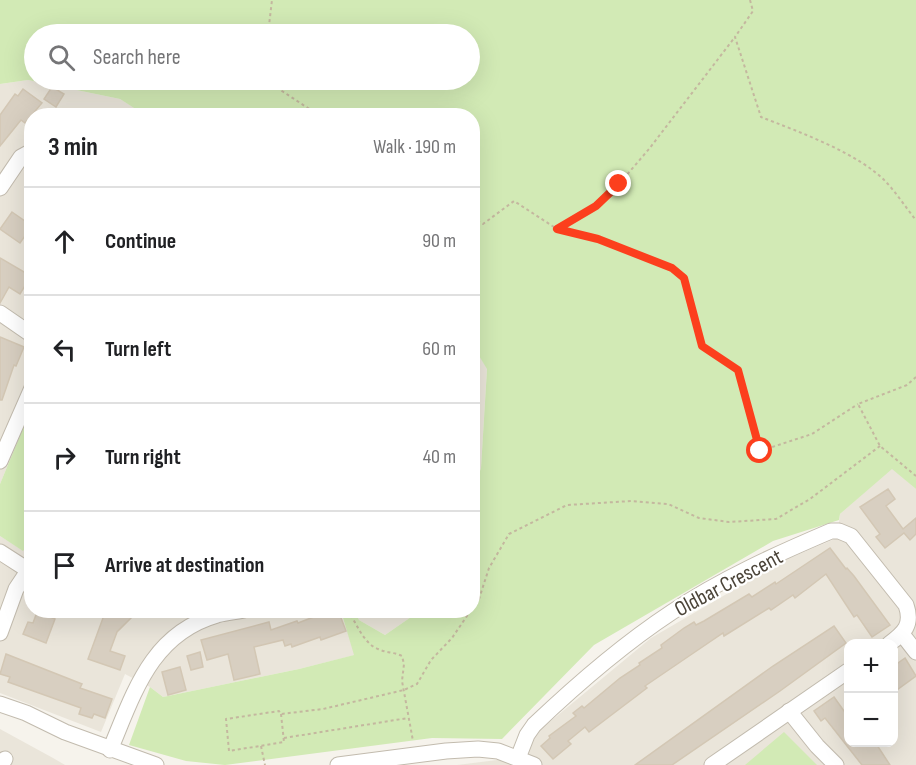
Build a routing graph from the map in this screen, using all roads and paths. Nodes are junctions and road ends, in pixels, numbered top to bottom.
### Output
1 (272, 0) edge
2 (750, 0) edge
3 (269, 24) edge
4 (735, 37) junction
5 (282, 90) edge
6 (308, 108) edge
7 (24, 155) edge
8 (0, 188) edge
9 (916, 220) edge
10 (480, 222) edge
11 (557, 229) junction
12 (0, 313) edge
13 (24, 330) edge
14 (916, 377) edge
15 (858, 404) junction
16 (24, 406) edge
17 (880, 446) junction
18 (0, 461) edge
19 (916, 476) edge
20 (0, 552) edge
21 (24, 564) edge
22 (24, 576) edge
23 (480, 596) edge
24 (209, 618) edge
25 (353, 618) edge
26 (466, 618) edge
27 (0, 633) edge
28 (902, 634) junction
29 (896, 639) edge
30 (916, 652) edge
31 (844, 674) edge
32 (404, 690) junction
33 (0, 704) edge
34 (789, 711) junction
35 (281, 714) junction
36 (409, 718) junction
37 (284, 738) junction
38 (261, 746) junction
39 (110, 750) junction
40 (415, 754) junction
41 (518, 758) junction
42 (731, 760) edge
43 (156, 765) edge
44 (265, 765) edge
45 (338, 765) edge
46 (534, 765) edge
47 (712, 765) edge
48 (836, 765) edge

1 - 3 path
2 - 4 path
4 - 9 path
4 - 11 path
5 - 6 path
7 - 8 street
10 - 11 path
11 - 15 path
12 - 13 street
14 - 15 path
15 - 17 path
16 - 18 street
17 - 19 path
17 - 23 path
20 - 21 street
22 - 27 street
24 - 39 street
25 - 32 path
26 - 32 path
28 - 29 street
28 - 30 street
28 - 41 street, Oldbar Crescent
31 - 34 street
32 - 35 path
32 - 36 path
33 - 39 street
34 - 42 street
34 - 48 street
35 - 37 path
35 - 38 path
36 - 37 path
36 - 40 path
37 - 38 path
38 - 44 path
39 - 43 street
40 - 41 street
40 - 45 street
41 - 46 street
42 - 47 street

